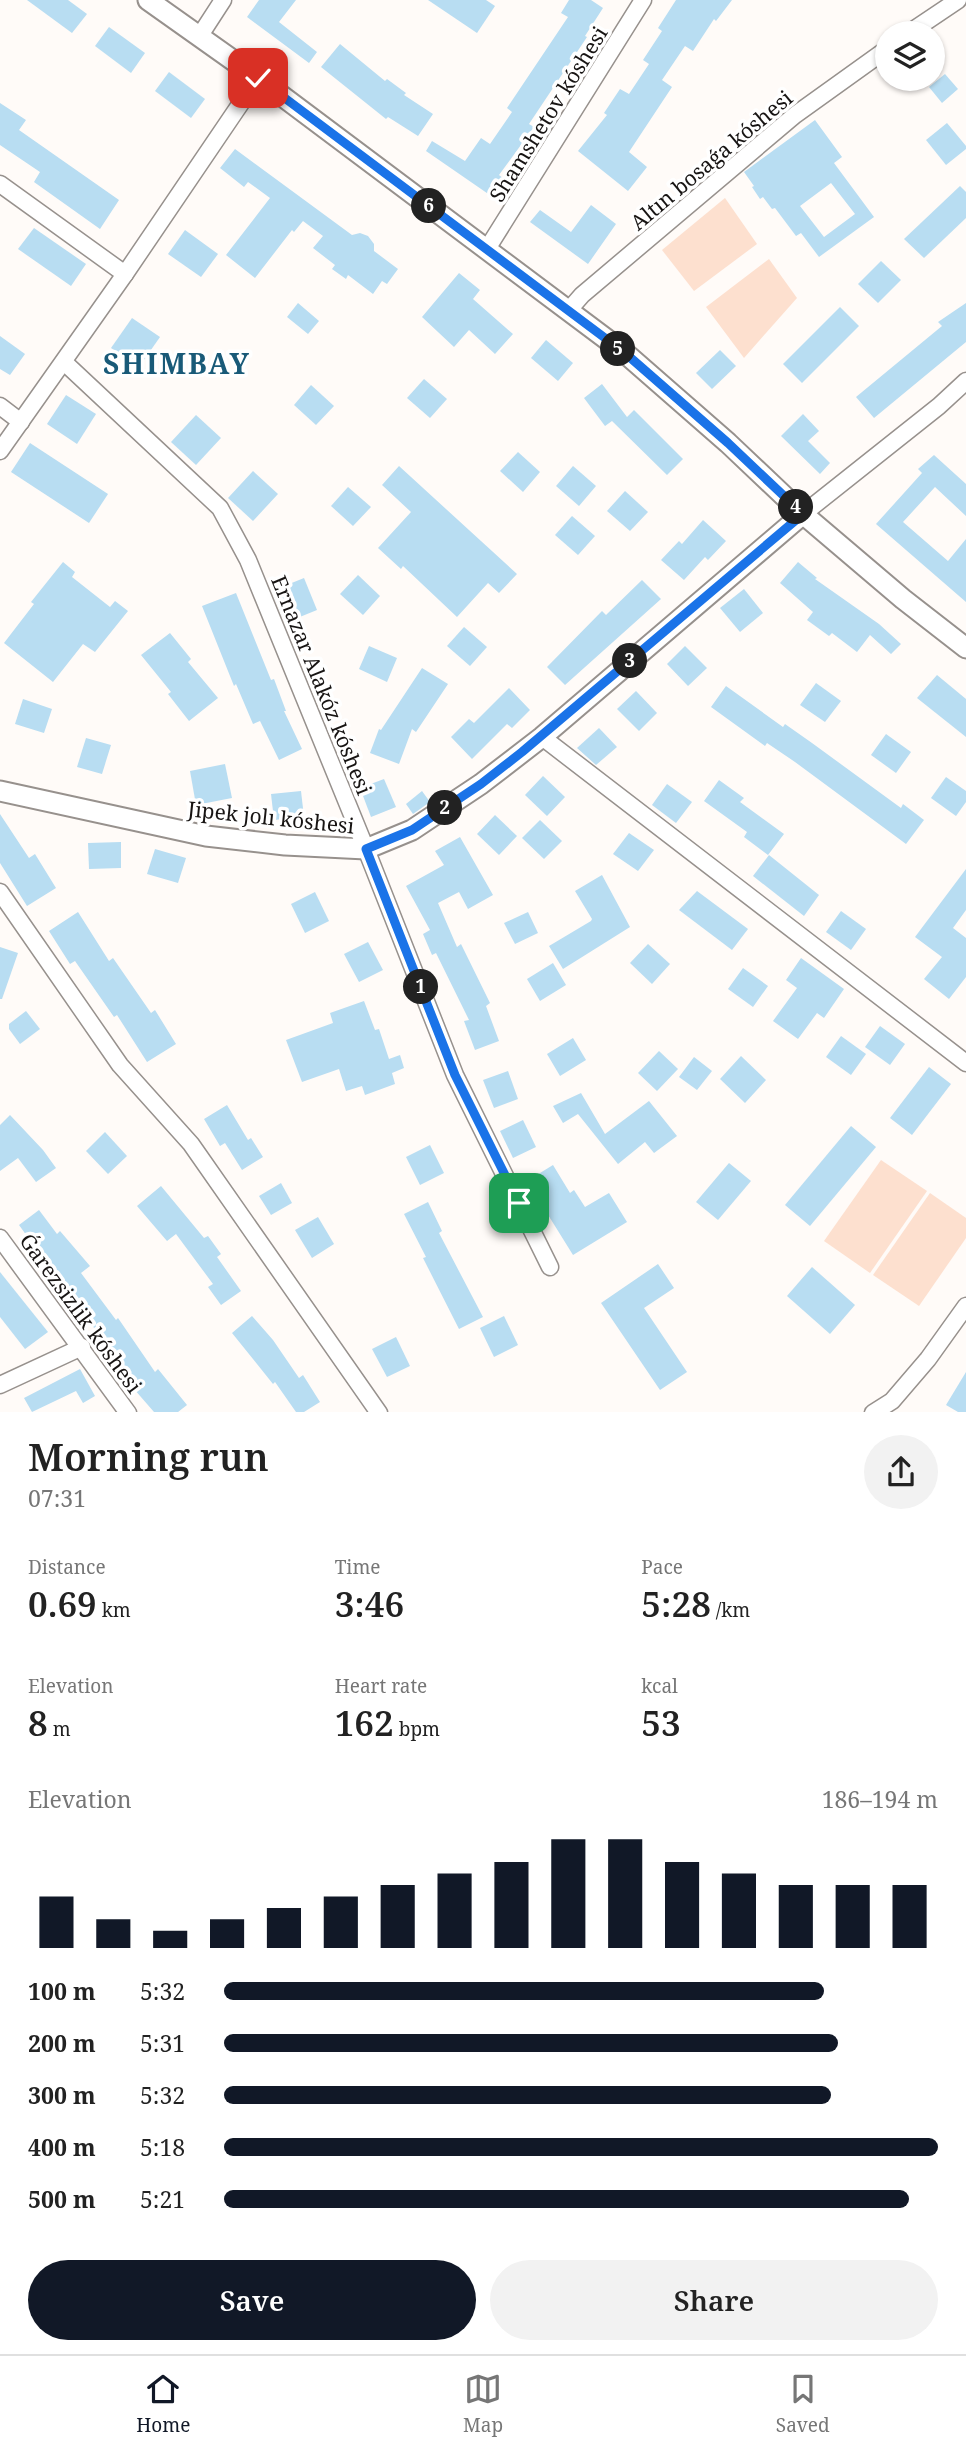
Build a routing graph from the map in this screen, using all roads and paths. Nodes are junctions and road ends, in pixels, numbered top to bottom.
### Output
1 (148, 0) edge
2 (223, 0) edge
3 (643, 0) edge
4 (958, 0) edge
5 (927, 21) edge
6 (199, 37) junction
7 (875, 58) edge
8 (258, 78) junction
9 (0, 184) edge
10 (487, 249) junction
11 (125, 274) junction
12 (568, 311) junction
13 (64, 362) junction
14 (966, 381) edge
15 (0, 406) edge
16 (21, 422) junction
17 (0, 451) edge
18 (803, 514) junction
19 (966, 648) edge
20 (542, 737) junction
21 (0, 791) edge
22 (366, 849) junction
23 (0, 892) edge
24 (966, 1063) edge
25 (0, 1238) edge
26 (550, 1267) dead end
27 (966, 1306) edge
28 (82, 1347) junction
29 (0, 1385) edge
30 (128, 1412) edge
31 (379, 1412) edge
32 (873, 1412) edge

1 - 6 street
2 - 6 street
3 - 10 street, Shamshetov kóshesi
4 - 5 street
6 - 8 street
7 - 12 street, Altın bosaǵa kóshesi
8 - 10 street
8 - 11 street
9 - 11 street
10 - 12 street
11 - 13 street
12 - 18 street
13 - 16 street
13 - 22 street, Ernazar Alakóz kóshesi
14 - 18 street, Jipek jolı kóshesi
15 - 16 street
16 - 17 street
18 - 19 street
18 - 20 street, Jipek jolı kóshesi
20 - 22 street, Jipek jolı kóshesi
20 - 24 street
21 - 22 street, Jipek jolı kóshesi
22 - 26 street, Ernazar Alakóz kóshesi
23 - 31 street
25 - 28 street, Ǵarezsizlik kóshesi
27 - 32 street
28 - 29 street
28 - 30 street, Ǵarezsizlik kóshesi

